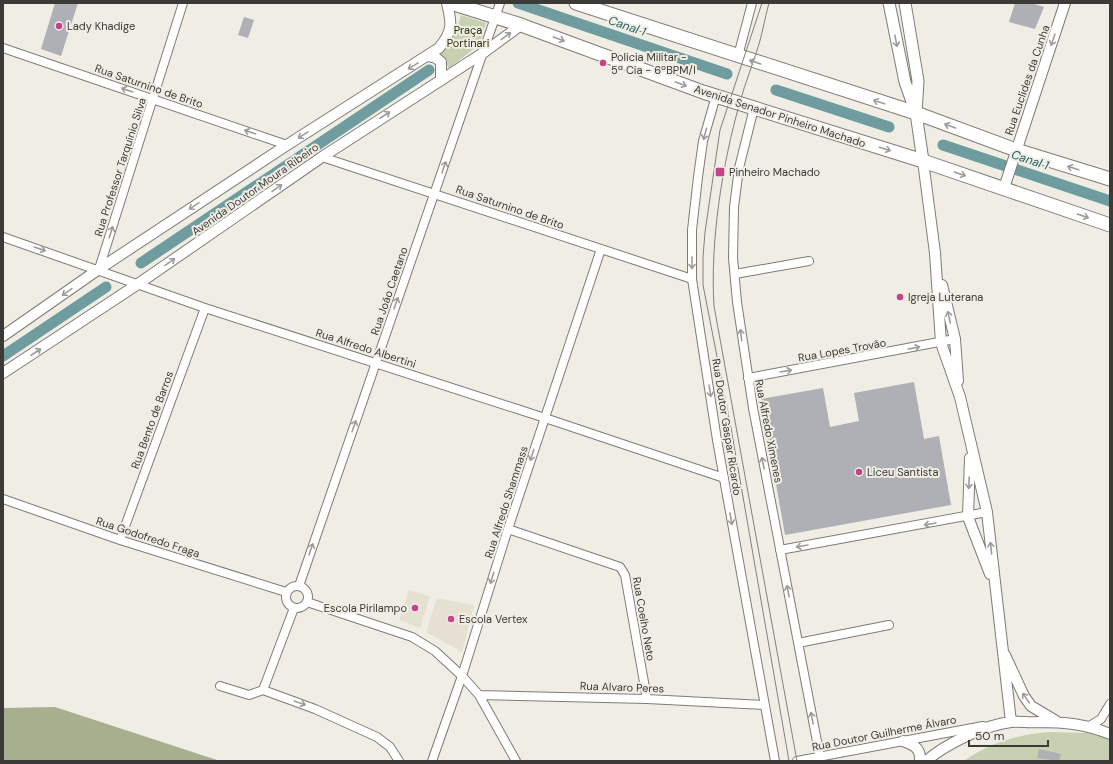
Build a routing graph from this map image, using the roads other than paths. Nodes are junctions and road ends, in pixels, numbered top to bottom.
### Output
1 (183, 3) edge
2 (447, 3) edge
3 (451, 3) edge
4 (500, 3) edge
5 (576, 3) edge
6 (752, 3) edge
7 (889, 3) edge
8 (905, 3) edge
9 (1065, 3) edge
10 (496, 15) junction
11 (521, 25) junction
12 (3, 48) edge
13 (483, 53) junction
14 (428, 56) junction
15 (738, 56) junction
16 (441, 79) junction
17 (716, 96) junction
18 (154, 99) junction
19 (754, 108) junction
20 (916, 114) junction
21 (287, 145) junction
22 (1016, 150) junction
23 (322, 157) junction
24 (923, 161) junction
25 (1110, 179) edge
26 (1005, 186) junction
27 (435, 193) junction
28 (1110, 225) edge
29 (3, 237) edge
30 (601, 249) junction
31 (935, 253) junction
32 (809, 261) dead end
33 (102, 270) junction
34 (735, 274) junction
35 (692, 279) junction
36 (135, 283) junction
37 (205, 308) junction
38 (3, 336) edge
39 (955, 339) junction
40 (941, 343) junction
41 (376, 363) junction
42 (3, 373) edge
43 (748, 378) junction
44 (960, 397) junction
45 (545, 418) junction
46 (971, 444) junction
47 (724, 478) junction
48 (3, 499) edge
49 (987, 512) junction
50 (968, 517) junction
51 (508, 529) junction
52 (120, 540) junction
53 (780, 550) junction
54 (299, 586) junction
55 (995, 587) junction
56 (286, 592) junction
57 (307, 602) junction
58 (294, 608) junction
59 (889, 625) dead end
60 (798, 643) junction
61 (1001, 648) junction
62 (462, 676) junction
63 (220, 686) dead end
64 (263, 690) junction
65 (479, 695) junction
66 (647, 699) junction
67 (1110, 704) edge
68 (765, 705) junction
69 (1110, 710) edge
70 (1110, 714) edge
71 (1010, 722) junction
72 (1056, 722) junction
73 (999, 724) junction
74 (1088, 727) junction
75 (1110, 734) edge
76 (903, 741) junction
77 (820, 757) junction
78 (809, 760) edge
79 (399, 761) edge
80 (432, 761) edge
81 (516, 761) edge
82 (775, 761) edge
83 (797, 761) edge
84 (920, 761) edge
85 (926, 761) edge

1 - 18 street, Rua Professor Tarquínio Silva
2 - 14 street, Avenida Doutor Moura Ribeiro
3 - 10 main road, Avenida Senador Pinheiro Machado
4 - 10 street, Rua João Caetano
5 - 15 main road
6 - 15 street
7 -> 20 main road
8 - 20 main road
9 -> 22 street, Rua Euclides da Cunha
10 - 11 main road, Avenida Senador Pinheiro Machado
10 - 13 street, Rua João Caetano
13 -> 11 street, Avenida Doutor Moura Ribeiro
11 -> 17 main road, Avenida Senador Pinheiro Machado
18 -> 12 street, Rua Saturnino de Brito
13 - 16 street, Avenida Doutor Moura Ribeiro
27 -> 13 street, Rua João Caetano
14 - 16 street
14 -> 21 street, Avenida Doutor Moura Ribeiro
20 -> 15 main road
23 -> 16 street, Avenida Doutor Moura Ribeiro
17 - 19 main road, Avenida Senador Pinheiro Machado
17 -> 35 street, Rua Doutor Gaspar Ricardo
21 -> 18 street, Rua Saturnino de Brito
33 -> 18 street, Rua Professor Tarquínio Silva
19 -> 24 main road, Avenida Senador Pinheiro Machado
19 - 34 street, Rua Alfredo Ximenes
22 -> 20 main road
20 - 24 main road
21 -> 33 street, Avenida Doutor Moura Ribeiro
25 -> 22 main road
22 - 26 street, Rua Euclides da Cunha
23 - 27 street, Rua Saturnino de Brito
36 -> 23 street, Avenida Doutor Moura Ribeiro
24 -> 26 main road, Avenida Senador Pinheiro Machado
24 - 31 street
26 -> 28 main road, Avenida Senador Pinheiro Machado
27 - 30 street, Rua Saturnino de Brito
41 -> 27 street, Rua João Caetano
29 -> 33 street, Rua Alfredo Albertini
30 - 35 street, Rua Saturnino de Brito
30 - 45 street, Rua Alfredo Shammass
39 -> 31 street
31 - 40 street
32 - 34 street
33 - 36 street, Rua Alfredo Albertini
33 -> 38 street, Avenida Doutor Moura Ribeiro
43 -> 34 street, Rua Alfredo Ximenes
35 -> 47 street, Rua Doutor Gaspar Ricardo
36 - 37 street, Rua Alfredo Albertini
42 -> 36 street, Avenida Doutor Moura Ribeiro
37 - 41 street, Rua Alfredo Albertini
37 - 52 street, Rua Bento de Barros
39 - 40 street, Rua Lopes Trovão
39 - 44 street
43 -> 40 street, Rua Lopes Trovão
40 - 44 street
41 - 45 street, Rua Alfredo Albertini
54 -> 41 street, Rua João Caetano
53 -> 43 street, Rua Alfredo Ximenes
44 - 46 street
45 - 47 street, Rua Alfredo Albertini
45 -> 51 street, Rua Alfredo Shammass
46 - 49 street
46 -> 50 street
47 -> 68 street, Rua Doutor Gaspar Ricardo
48 - 52 street, Rua Godofredo Fraga
49 - 50 street
55 -> 49 street
50 -> 53 street
50 - 55 street
51 -> 62 street, Rua Alfredo Shammass
51 - 66 street, Rua Coelho Neto
52 - 56 street, Rua Godofredo Fraga
60 -> 53 street, Rua Alfredo Ximenes
54 - 56 street
54 - 57 street
55 - 61 street
56 - 58 street
57 - 58 street
57 - 62 street
58 - 64 street
59 - 60 street
77 -> 60 street, Rua Alfredo Ximenes
61 - 71 street
72 -> 61 street
62 - 65 street
62 - 80 street, Rua Alfredo Shammass
63 - 64 street
64 -> 79 street
65 - 66 street, Rua Alvaro Peres
65 - 81 street
66 - 68 street, Rua Alvaro Peres
67 - 74 street
68 - 82 street, Rua Doutor Gaspar Ricardo
69 - 70 street
71 - 72 street
71 - 73 street
72 - 74 street
73 - 76 street, Rua Doutor Guilherme Álvaro
73 - 85 street
74 - 75 street
76 - 77 street, Rua Doutor Guilherme Álvaro
76 - 84 street
77 - 78 street, Rua Doutor Guilherme Álvaro
78 - 83 street, Rua Doutor Guilherme Álvaro

